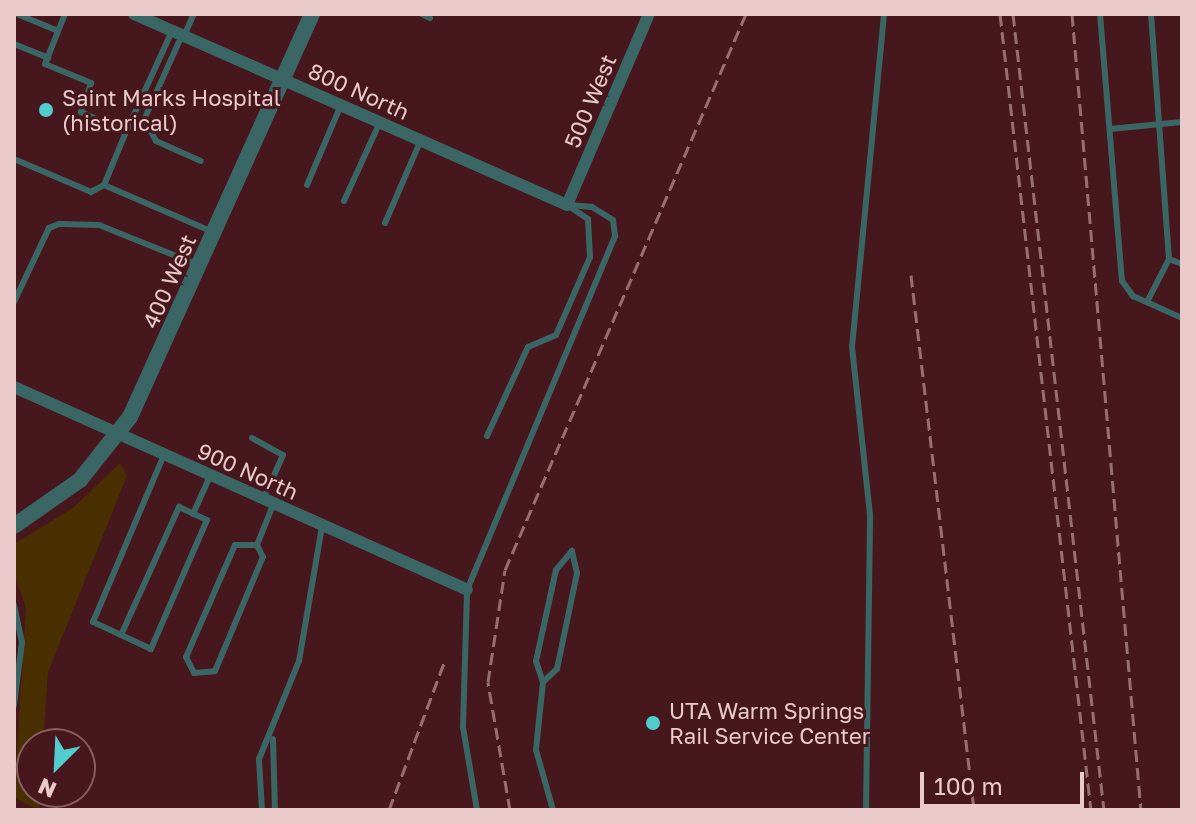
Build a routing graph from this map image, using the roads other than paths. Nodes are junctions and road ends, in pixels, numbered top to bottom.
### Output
1 (17, 14) edge
2 (65, 14) edge
3 (134, 14) edge
4 (194, 14) edge
5 (312, 14) edge
6 (422, 14) edge
7 (649, 14) edge
8 (1100, 14) edge
9 (1151, 14) edge
10 (884, 16) edge
11 (430, 18) dead end
12 (58, 31) junction
13 (179, 34) junction
14 (14, 44) edge
15 (48, 58) junction
16 (283, 80) junction
17 (341, 105) junction
18 (380, 122) junction
19 (1182, 122) edge
20 (1159, 124) junction
21 (1110, 129) junction
22 (126, 132) junction
23 (421, 140) junction
24 (14, 159) edge
25 (201, 161) dead end
26 (104, 185) junction
27 (307, 185) dead end
28 (344, 201) dead end
29 (567, 205) junction
30 (385, 223) dead end
31 (214, 233) junction
32 (1169, 259) junction
33 (1182, 264) edge
34 (200, 265) junction
35 (14, 302) edge
36 (1147, 302) junction
37 (1182, 318) edge
38 (14, 387) edge
39 (118, 434) junction
40 (487, 436) dead end
41 (252, 438) dead end
42 (164, 455) junction
43 (210, 476) junction
44 (268, 502) junction
45 (193, 514) junction
46 (14, 526) edge
47 (322, 527) junction
48 (257, 545) junction
49 (467, 590) junction
50 (14, 605) edge
51 (121, 635) junction
52 (543, 682) junction
53 (14, 705) edge
54 (273, 736) junction
55 (262, 810) edge
56 (275, 810) edge
57 (477, 810) edge
58 (553, 810) edge
59 (866, 810) edge

1 - 12 lane
2 - 12 lane
3 - 13 street, 800 North
4 - 13 lane
5 - 16 street, 400 West
6 - 11 lane
7 - 29 street, 500 West
8 - 21 lane
9 - 20 lane
10 - 59 lane
12 - 15 lane
13 - 16 street, 800 North
13 - 22 lane
13 - 25 lane
14 - 15 lane
15 - 22 lane
16 - 17 street, 800 North
16 - 31 street, 400 West
17 - 18 street, 800 North
17 - 27 lane
18 - 23 street, 800 North
18 - 28 lane
19 - 20 lane
20 - 21 lane
20 - 32 lane
21 - 36 lane
22 - 26 lane
23 - 29 street, 800 North
23 - 30 lane
24 - 26 lane
26 - 31 lane
29 - 40 lane
29 - 49 lane
31 - 34 street, 400 West
32 - 33 lane
32 - 36 lane
34 - 35 lane
34 - 39 street, 400 West
36 - 37 lane
38 - 39 street, 900 North
39 - 42 street, 900 North
39 - 46 street, 400 West
41 - 44 lane
42 - 43 street, 900 North
42 - 51 lane
43 - 44 street, 900 North
43 - 45 lane
44 - 47 street, 900 North
44 - 48 lane
45 - 51 lane
45 - 51 lane
47 - 49 street, 900 North
47 - 54 lane
48 - 48 lane
49 - 57 lane
50 - 53 lane
52 - 52 lane
52 - 58 lane
54 - 55 lane
54 - 56 lane

